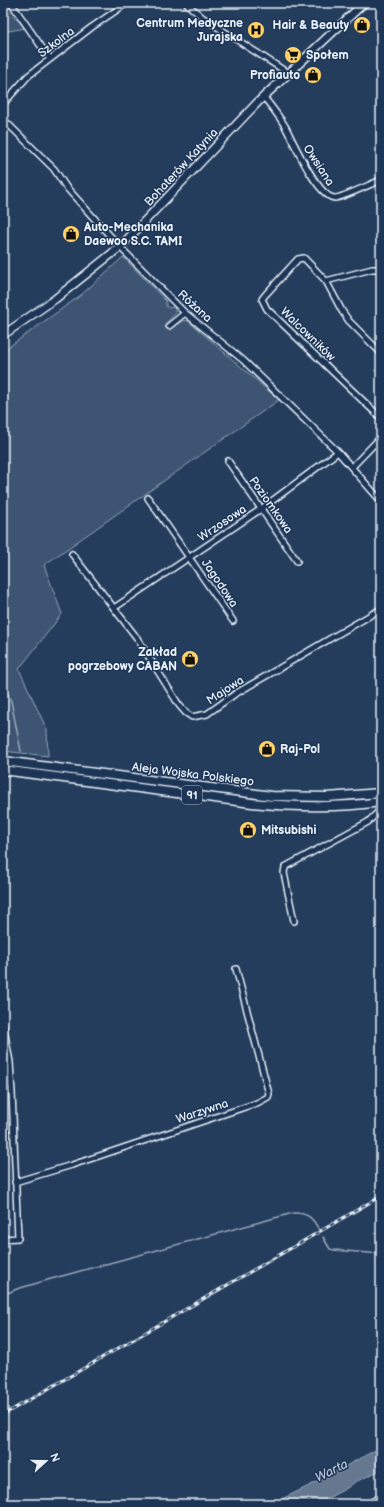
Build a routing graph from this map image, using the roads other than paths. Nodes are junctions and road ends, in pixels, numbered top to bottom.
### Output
1 (11, 3) edge
2 (127, 3) edge
3 (186, 3) edge
4 (364, 3) edge
5 (50, 59) junction
6 (288, 73) junction
7 (263, 96) junction
8 (3, 104) edge
9 (3, 119) edge
10 (381, 180) edge
11 (120, 247) junction
12 (381, 269) edge
13 (326, 281) junction
14 (185, 312) junction
15 (169, 326) dead end
16 (3, 334) edge
17 (381, 353) edge
18 (381, 418) edge
19 (381, 437) edge
20 (338, 452) junction
21 (228, 461) dead end
22 (352, 467) junction
23 (148, 498) dead end
24 (381, 501) edge
25 (261, 509) junction
26 (72, 554) dead end
27 (190, 556) junction
28 (297, 561) dead end
29 (114, 608) junction
30 (381, 609) edge
31 (233, 621) dead end
32 (3, 761) edge
33 (3, 770) edge
34 (381, 793) edge
35 (380, 802) edge
36 (294, 921) dead end
37 (236, 969) dead end
38 (3, 1024) edge
39 (15, 1182) junction
40 (3, 1239) edge
41 (381, 1497) edge
42 (368, 1504) edge

1 - 5 street
2 - 5 street, Szkolna
3 - 6 street
4 - 6 street, Bohaterów Katynia
5 - 8 street, Szkolna
6 - 7 street, Bohaterów Katynia
7 - 10 street, Owsiana
7 - 11 street, Bohaterów Katynia
9 - 11 street, Różana
11 - 14 street, Różana
11 - 16 street, Bohaterów Katynia
12 - 13 street
13 - 17 street
13 - 18 street, Walcowników
14 - 15 street
14 - 20 street, Różana
19 - 22 street
20 - 22 street, Różana
20 - 25 street, Wrzosowa
21 - 25 street, Poziomkowa
22 - 24 street, Różana
23 - 27 street, Jagodowa
25 - 27 street, Wrzosowa
25 - 28 street, Poziomkowa
26 - 29 street, Majowa
27 - 29 street, Wrzosowa
27 - 31 street, Jagodowa
29 - 30 street, Majowa
32 - 34 main road, Aleja Wojska Polskiego / 91
33 - 35 main road, Aleja Wojska Polskiego / 91
35 - 36 street
37 - 39 street, Warzywna
38 - 39 street
39 - 40 street
41 - 42 street

